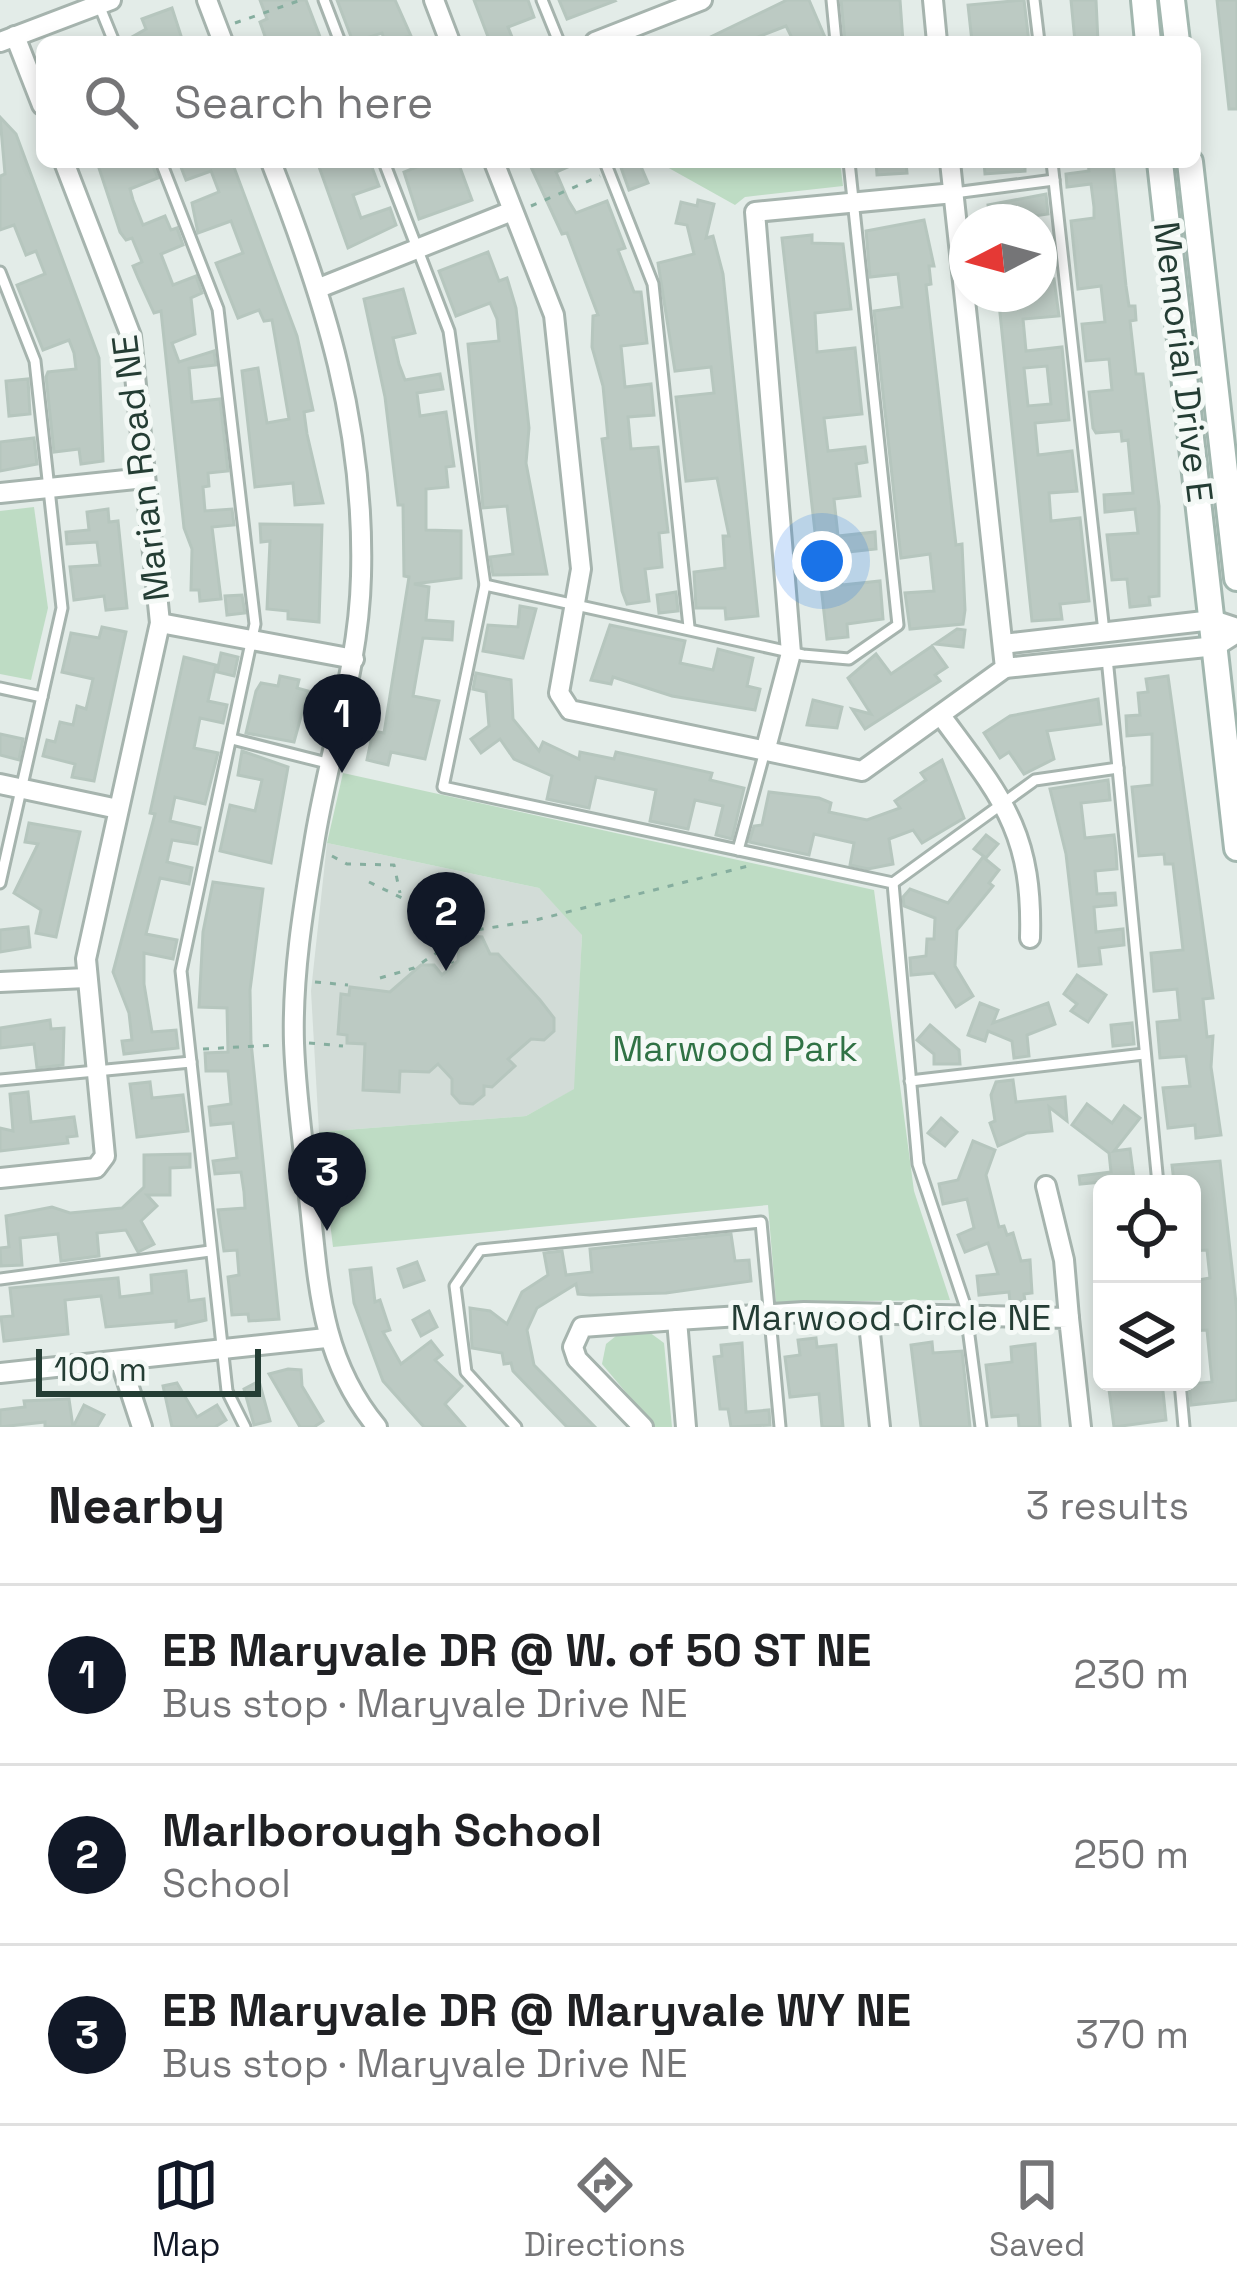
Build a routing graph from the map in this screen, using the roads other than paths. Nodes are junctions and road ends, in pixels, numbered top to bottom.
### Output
1 (207, 0) edge
2 (324, 0) edge
3 (434, 0) edge
4 (542, 0) edge
5 (701, 0) edge
6 (832, 0) edge
7 (933, 0) edge
8 (1034, 0) edge
9 (1144, 0) edge
10 (1172, 0) edge
11 (105, 2) edge
12 (113, 36) edge
13 (220, 36) edge
14 (338, 36) edge
15 (448, 36) edge
16 (557, 36) edge
17 (610, 36) edge
18 (835, 36) edge
19 (937, 36) edge
20 (1038, 36) edge
21 (1147, 36) edge
22 (1176, 36) edge
23 (8, 39) edge
24 (36, 93) edge
25 (66, 168) edge
26 (163, 168) edge
27 (273, 168) edge
28 (386, 168) edge
29 (496, 168) edge
30 (607, 168) edge
31 (850, 168) edge
32 (951, 168) edge
33 (1053, 168) edge
34 (1161, 168) edge
35 (1191, 168) edge
36 (1054, 180) junction
37 (954, 193) junction
38 (853, 201) junction
39 (512, 212) junction
40 (417, 250) junction
41 (0, 272) edge
42 (319, 288) junction
43 (145, 478) junction
44 (48, 488) junction
45 (0, 494) edge
46 (1237, 578) edge
47 (485, 585) junction
48 (577, 606) junction
49 (160, 623) junction
50 (689, 627) junction
51 (1104, 632) junction
52 (1226, 632) edge
53 (254, 640) junction
54 (1004, 644) junction
55 (791, 653) junction
56 (354, 658) junction
57 (1107, 658) junction
58 (1005, 668) junction
59 (0, 688) edge
60 (42, 697) junction
61 (942, 717) junction
62 (232, 739) junction
63 (766, 748) junction
64 (331, 764) junction
65 (1118, 768) junction
66 (0, 784) edge
67 (23, 790) junction
68 (1004, 801) junction
69 (118, 809) junction
70 (1237, 848) edge
71 (738, 850) junction
72 (0, 883) edge
73 (893, 883) junction
74 (1030, 938) dead end
75 (86, 978) junction
76 (0, 982) edge
77 (1144, 1054) junction
78 (190, 1056) junction
79 (96, 1072) junction
80 (0, 1080) edge
81 (910, 1081) junction
82 (1157, 1175) edge
83 (0, 1178) edge
84 (1046, 1186) dead end
85 (210, 1251) junction
86 (0, 1279) edge
87 (768, 1313) junction
88 (868, 1314) junction
89 (1069, 1318) junction
90 (967, 1319) junction
91 (677, 1320) junction
92 (326, 1338) junction
93 (222, 1348) junction
94 (121, 1363) junction
95 (0, 1373) edge
96 (1181, 1391) edge
97 (142, 1427) edge
98 (245, 1427) edge
99 (377, 1427) edge
100 (516, 1427) edge
101 (643, 1427) edge
102 (686, 1427) edge
103 (781, 1427) edge
104 (880, 1427) edge
105 (981, 1427) edge
106 (1081, 1427) edge
107 (1184, 1427) edge

1 - 13 street
2 - 14 lane
3 - 15 street
4 - 16 lane
5 - 17 street
6 - 18 lane
7 - 19 street
8 - 20 lane
9 - 21 main road
10 - 22 main road
11 - 12 lane
11 - 23 street
23 - 24 street
25 - 43 street, Marian Road NE
26 - 53 lane
27 - 42 street
28 - 40 lane
29 - 39 street
30 - 50 lane
31 - 38 lane
32 - 37 street
33 - 36 lane
34 - 52 main road, Memorial Drive E
35 - 46 main road, Memorial Drive E
36 - 37 lane
36 - 51 lane
37 - 38 street
37 - 54 street
38 - 55 street
38 - 55 lane
39 - 40 street
39 - 48 street
40 - 42 street
40 - 47 lane
41 - 44 lane
42 - 56 street
43 - 44 street
43 - 49 street, Marian Road NE
44 - 45 street
44 - 60 lane
47 - 48 lane
47 - 71 lane
48 - 50 lane
48 - 63 street
49 - 53 street
49 - 69 street, Marian Road NE
50 - 55 lane
51 - 52 street
51 - 54 street
52 - 57 street
52 - 70 main road, Memorial Drive E
53 - 56 street
53 - 62 lane
54 - 58 street
55 - 63 street
56 - 64 street
57 - 58 street
57 - 65 lane
58 - 61 street
59 - 60 lane
60 - 67 lane
61 - 63 street
61 - 68 street
62 - 64 lane
62 - 78 lane
63 - 71 lane
64 - 92 street
65 - 68 lane
65 - 77 lane
66 - 67 street
67 - 69 street
67 - 72 lane
68 - 73 lane
68 - 74 street
69 - 75 street, Marian Road NE
71 - 73 lane
73 - 81 lane
75 - 76 street
75 - 79 street, Marian Road NE
77 - 81 lane
77 - 82 lane
78 - 79 lane
78 - 85 lane
79 - 80 lane
79 - 83 street, Marian Road NE
81 - 90 lane
84 - 89 street
85 - 86 lane
85 - 93 lane
87 - 88 street, Marwood Circle NE
87 - 91 street, Marwood Circle NE
87 - 100 lane
87 - 103 lane
88 - 90 street, Marwood Circle NE
88 - 104 street
89 - 90 street, Marwood Circle NE
89 - 106 street, Marwood Circle NE
90 - 105 lane
91 - 101 street, Marwood Circle NE
91 - 102 street, Marwood Circle NE
92 - 93 street
92 - 99 street
93 - 94 street
93 - 98 lane
94 - 95 street
94 - 97 street
96 - 107 lane

